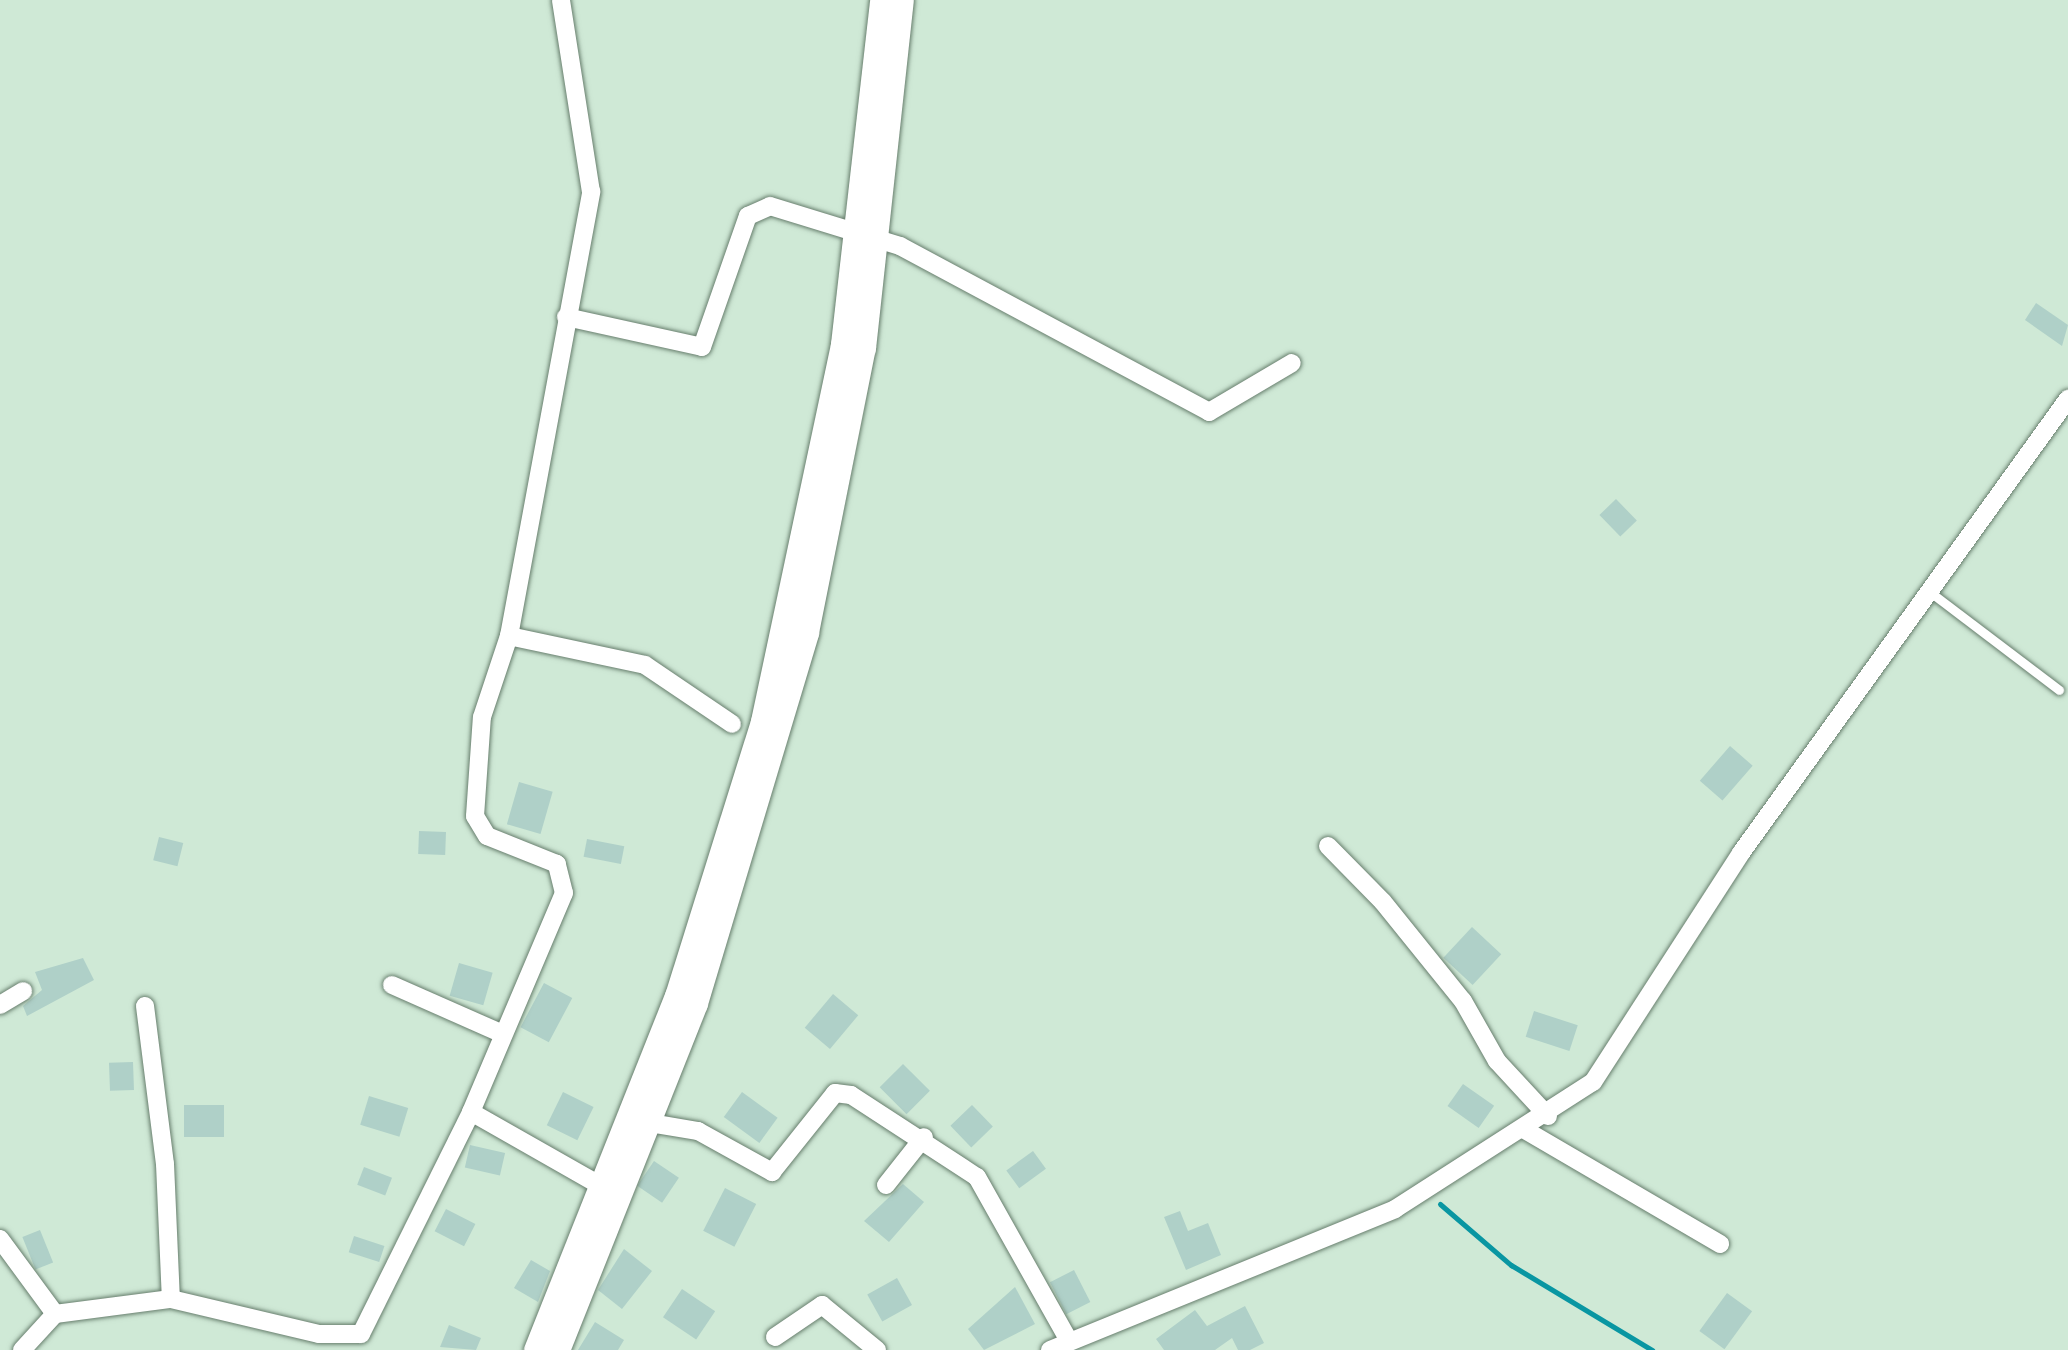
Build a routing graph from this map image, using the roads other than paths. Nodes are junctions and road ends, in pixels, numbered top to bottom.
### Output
1 (561, 0) edge
2 (882, 0) edge
3 (902, 0) edge
4 (869, 236) junction
5 (566, 317) junction
6 (1292, 363) dead end
7 (2068, 398) edge
8 (1928, 592) junction
9 (509, 636) junction
10 (2059, 690) dead end
11 (732, 724) dead end
12 (1328, 846) dead end
13 (392, 985) dead end
14 (23, 991) dead end
15 (0, 1005) edge
16 (145, 1006) dead end
17 (501, 1033) junction
18 (470, 1112) junction
19 (1548, 1116) junction
20 (650, 1123) junction
21 (1525, 1130) junction
22 (924, 1137) junction
23 (886, 1185) dead end
24 (603, 1187) junction
25 (0, 1239) edge
26 (1720, 1244) dead end
27 (171, 1299) junction
28 (55, 1314) junction
29 (775, 1337) dead end
30 (1069, 1341) junction
31 (315, 1342) edge
32 (22, 1350) edge
33 (536, 1350) edge
34 (557, 1350) edge
35 (878, 1350) edge
36 (1050, 1350) edge

1 - 5 street
2 - 4 main road
3 - 4 main road
4 - 5 street
4 - 6 street
4 - 20 main road
4 - 24 main road
5 - 9 street
7 - 8 street
8 - 10 lane
8 - 19 street
9 - 11 street
9 - 17 street
12 - 19 street
13 - 17 street
14 - 15 street
16 - 27 street
17 - 18 street
18 - 24 street
18 - 31 street
19 - 21 street
20 - 22 street
20 - 34 main road
21 - 26 street
21 - 30 street
22 - 23 street
22 - 30 street
24 - 33 main road
25 - 28 street
27 - 28 street
27 - 31 street
28 - 32 street
29 - 35 street
30 - 36 street

